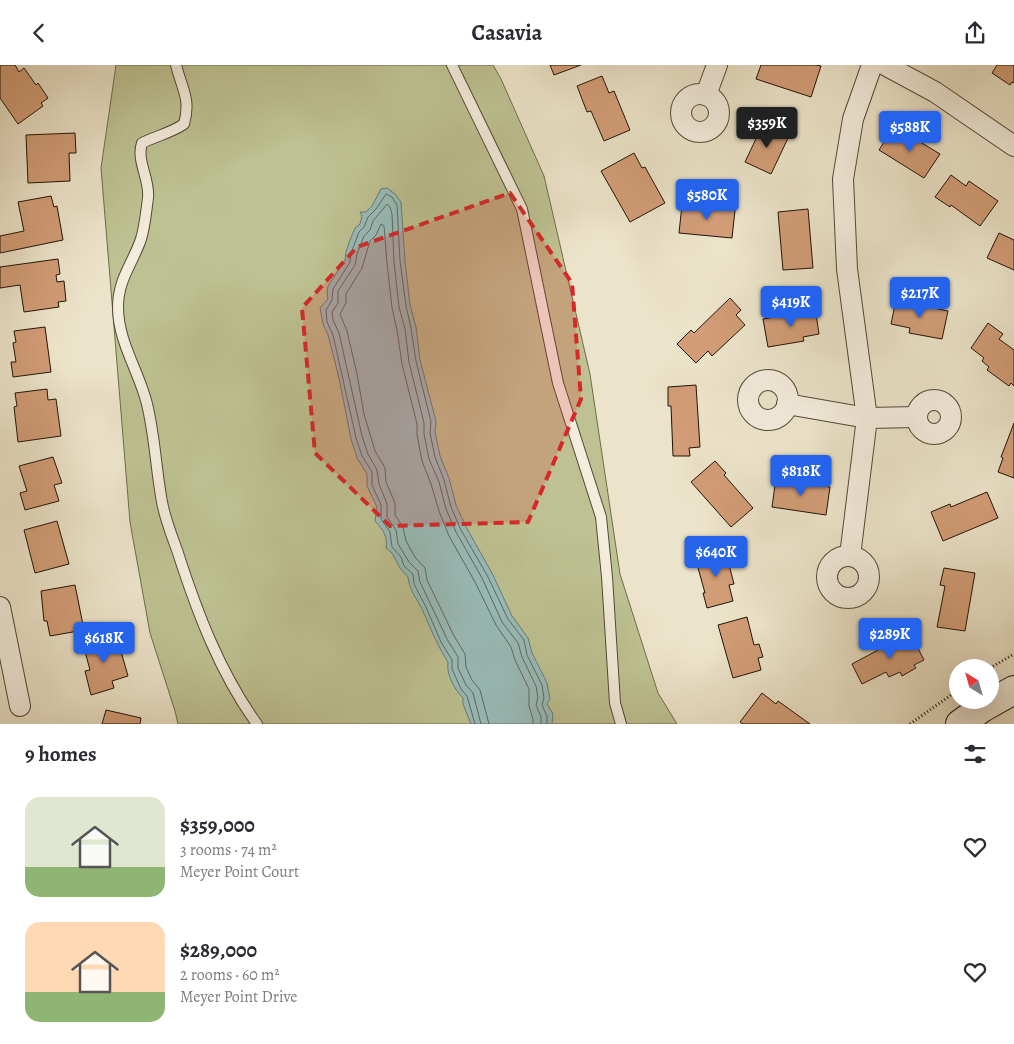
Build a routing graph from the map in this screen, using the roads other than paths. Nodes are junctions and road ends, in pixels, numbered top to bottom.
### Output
1 (176, 65) edge
2 (452, 65) edge
3 (717, 65) edge
4 (872, 65) edge
5 (885, 65) edge
6 (706, 95) dead end
7 (1014, 146) edge
8 (787, 404) dead end
9 (917, 417) dead end
10 (867, 418) junction
11 (850, 557) dead end
12 (0, 607) edge
13 (1014, 690) edge
14 (20, 706) dead end
15 (257, 724) edge
16 (621, 724) edge
17 (960, 724) edge

1 - 15 lane
2 - 16 lane
3 - 6 street
4 - 10 street
5 - 7 street
8 - 10 street
9 - 10 street
10 - 11 street
12 - 14 street
13 - 17 street

